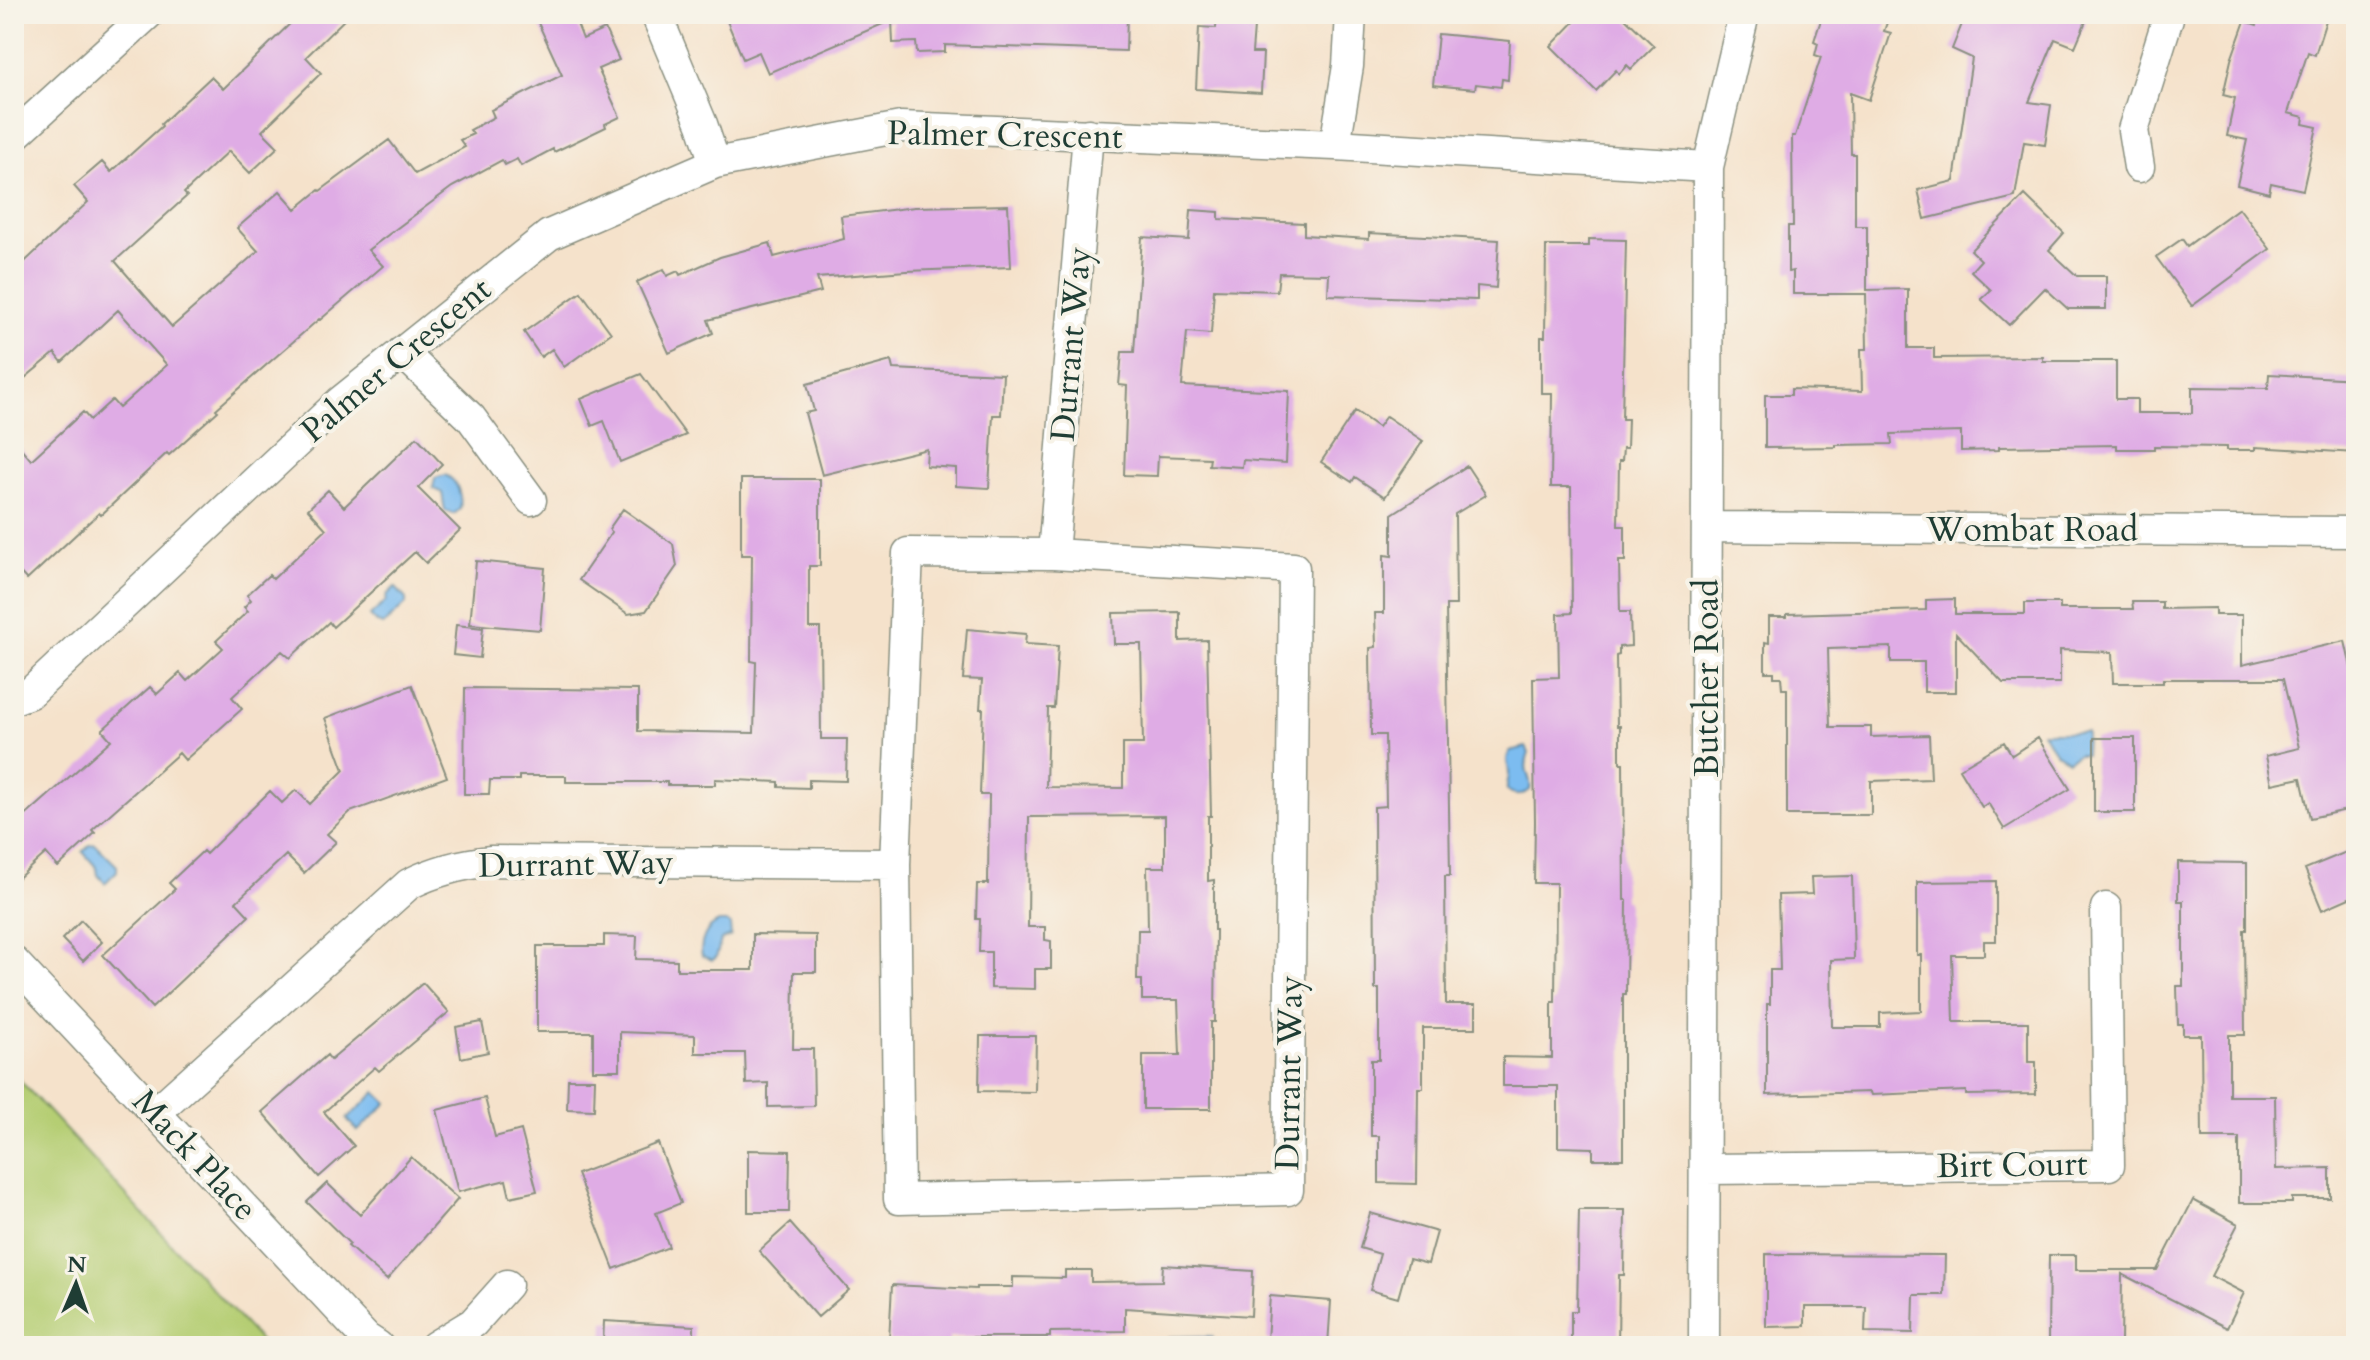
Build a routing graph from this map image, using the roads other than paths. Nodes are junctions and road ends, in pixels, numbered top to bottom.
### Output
1 (148, 14) edge
2 (656, 14) edge
3 (1351, 14) edge
4 (1744, 14) edge
5 (2167, 14) edge
6 (1088, 134) junction
7 (14, 136) edge
8 (1335, 145) junction
9 (715, 163) junction
10 (1708, 167) junction
11 (2139, 167) dead end
12 (402, 352) junction
13 (531, 500) dead end
14 (1708, 527) junction
15 (2356, 532) edge
16 (1053, 554) junction
17 (14, 699) edge
18 (895, 864) junction
19 (2106, 908) dead end
20 (14, 962) edge
21 (156, 1112) junction
22 (1705, 1169) junction
23 (507, 1285) dead end
24 (378, 1346) edge
25 (435, 1346) edge
26 (1704, 1346) edge

1 - 7 street
2 - 9 street
3 - 8 street
4 - 10 street, Butcher Road
5 - 11 street
6 - 8 street, Palmer Crescent
6 - 9 street, Palmer Crescent
6 - 16 street, Durrant Way
8 - 10 street, Palmer Crescent
9 - 12 street, Palmer Crescent
10 - 14 street, Butcher Road
12 - 13 street
12 - 17 street, Palmer Crescent
14 - 15 street, Wombat Road
14 - 22 street, Butcher Road
16 - 18 street, Durrant Way
16 - 18 street, Durrant Way
18 - 21 street, Durrant Way
19 - 22 street, Birt Court
20 - 21 street, Mack Place
21 - 24 street, Mack Place
22 - 26 street, Butcher Road
23 - 25 street

